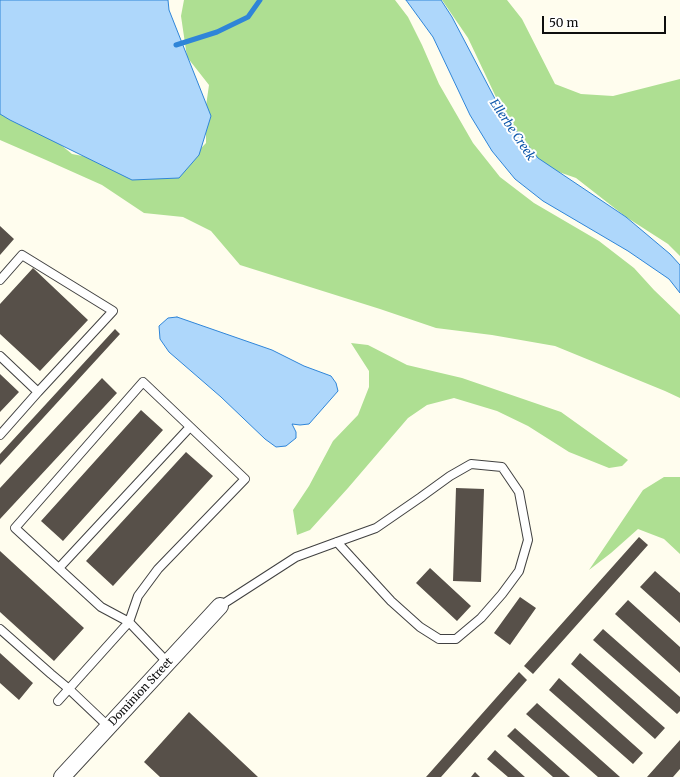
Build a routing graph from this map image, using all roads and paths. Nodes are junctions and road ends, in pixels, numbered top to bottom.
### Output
1 (0, 280) edge
2 (0, 356) edge
3 (38, 392) junction
4 (190, 427) junction
5 (0, 435) edge
6 (337, 542) junction
7 (59, 568) junction
8 (220, 606) joint
9 (129, 622) junction
10 (0, 630) edge
11 (168, 663) junction
12 (69, 689) junction
13 (58, 701) dead end
14 (109, 727) junction
15 (62, 777) edge

1 - 3 lane
2 - 3 lane
3 - 5 lane
4 - 7 lane
4 - 7 lane
4 - 9 lane
6 - 6 lane
6 - 8 lane
7 - 9 lane
8 - 11 street, Dominion Street
9 - 11 lane
9 - 12 lane
10 - 12 lane
11 - 14 street, Dominion Street
12 - 13 lane
12 - 14 lane
14 - 15 street, Dominion Street

